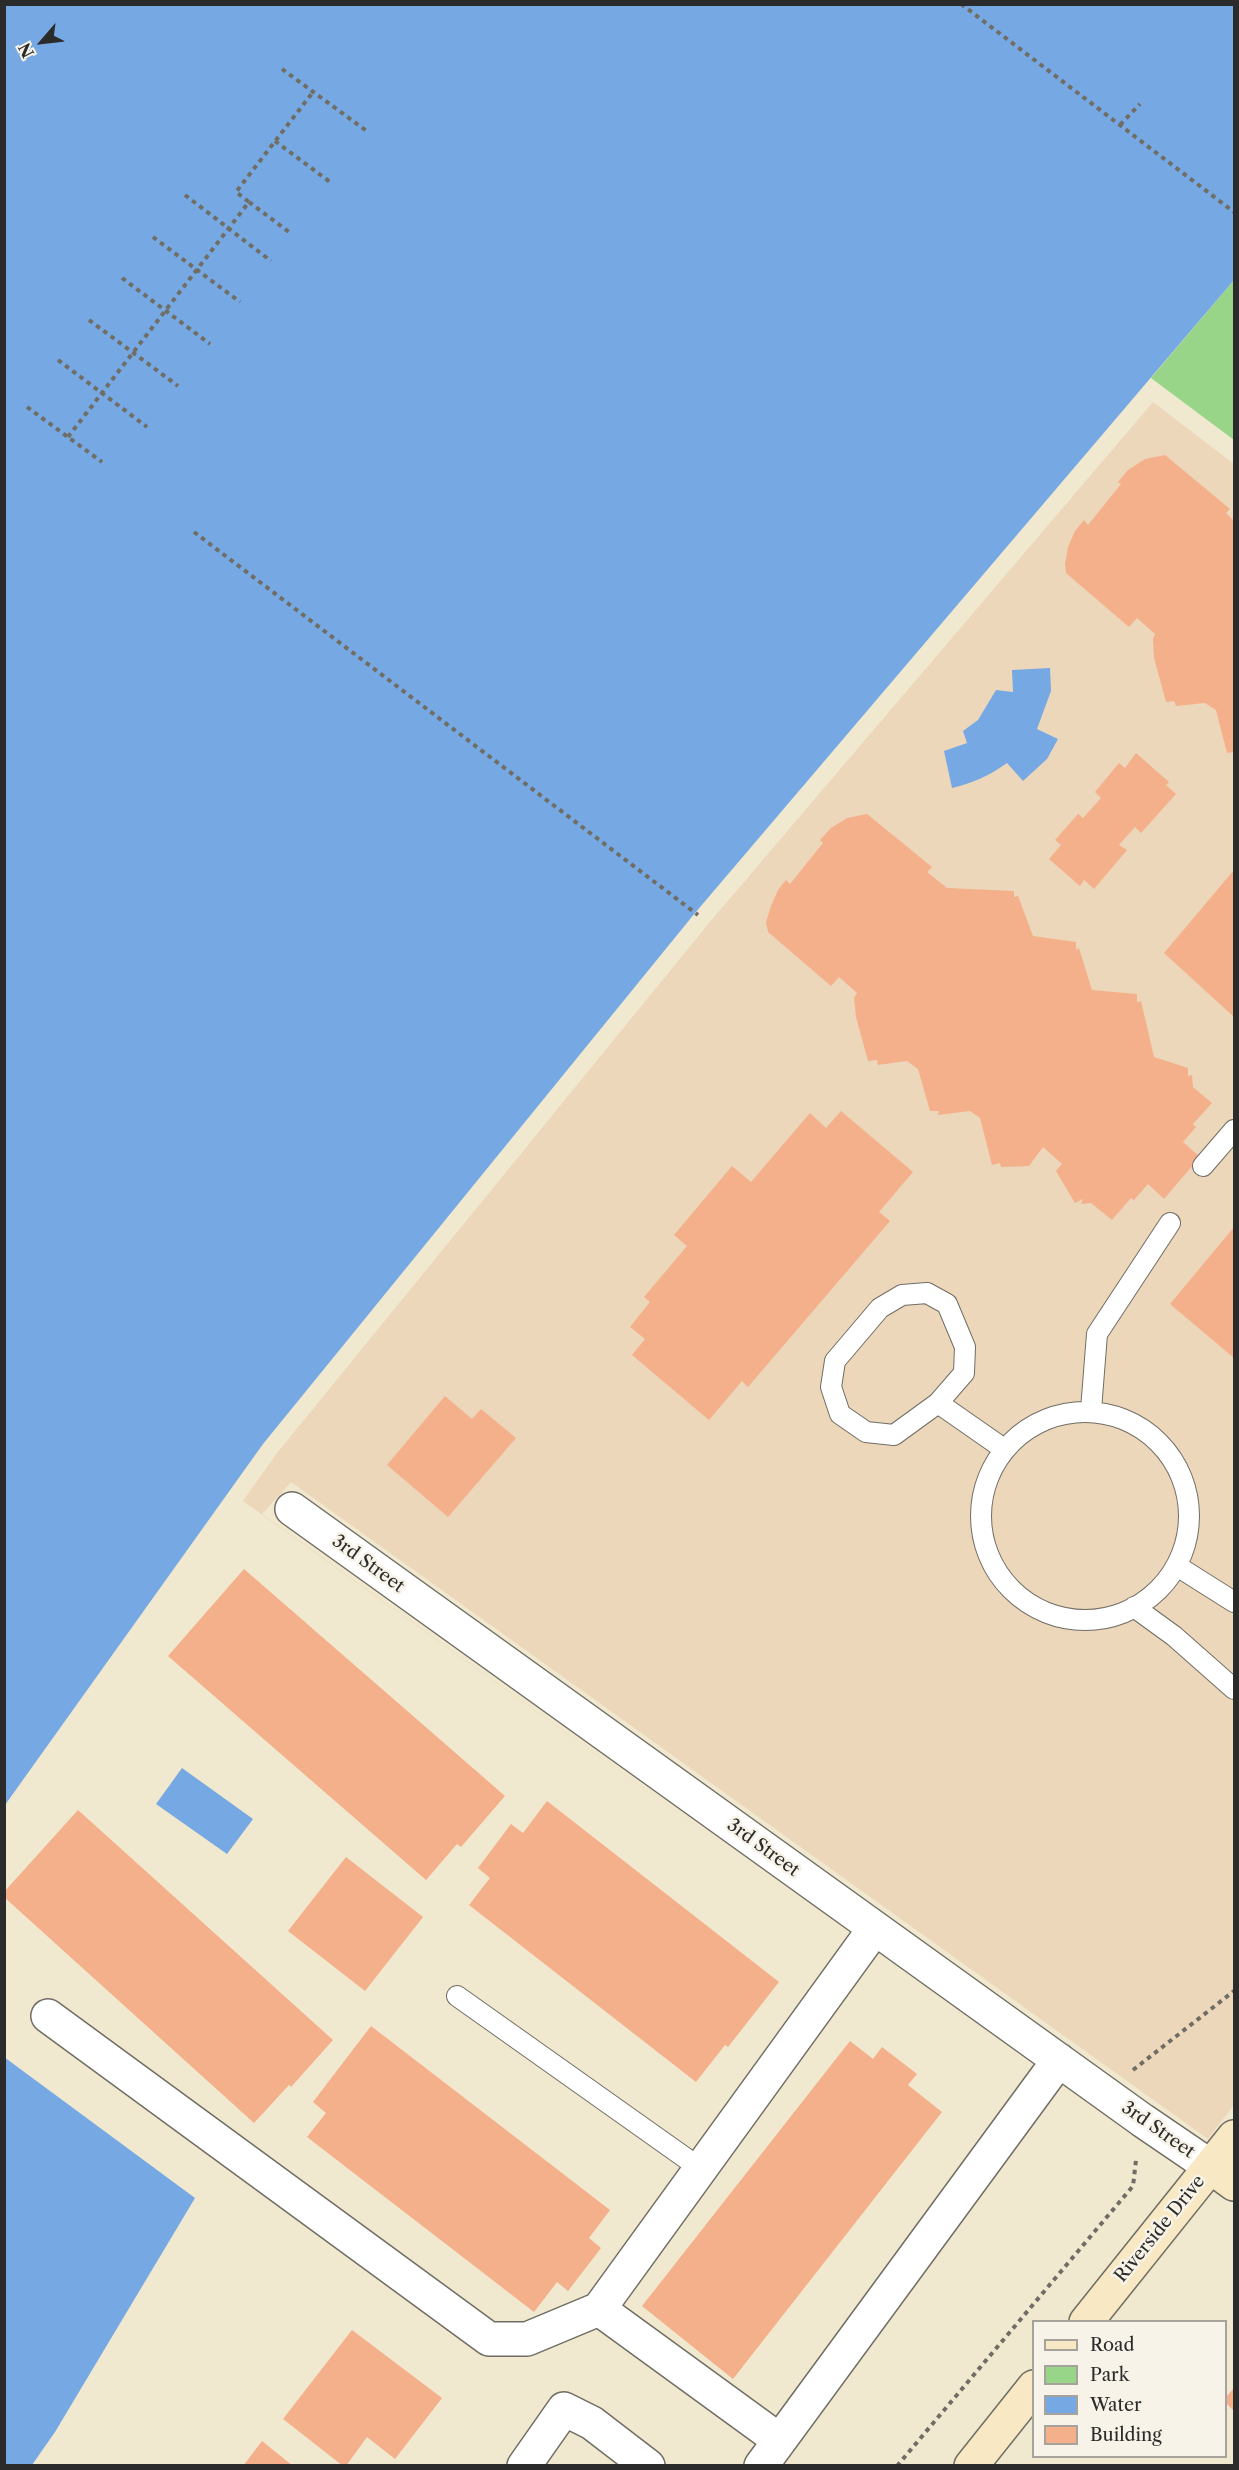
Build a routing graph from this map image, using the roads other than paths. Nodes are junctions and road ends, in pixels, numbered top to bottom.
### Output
1 (1234, 1130) edge
2 (1203, 1166) dead end
3 (1170, 1223) dead end
4 (938, 1403) junction
5 (1091, 1410) junction
6 (1004, 1449) junction
7 (292, 1509) dead end
8 (1177, 1566) junction
9 (1234, 1602) edge
10 (1134, 1607) junction
11 (1234, 1689) edge
12 (875, 1928) junction
13 (457, 1996) dead end
14 (48, 2016) dead end
15 (1059, 2060) junction
16 (1234, 2137) edge
17 (700, 2169) junction
18 (1222, 2175) edge
19 (599, 2309) junction
20 (1088, 2320) edge
21 (1032, 2390) edge
22 (770, 2453) edge
23 (524, 2466) edge
24 (648, 2466) edge
25 (971, 2466) edge

1 - 2 lane
3 - 5 lane
4 - 4 lane
4 - 6 lane
5 - 6 lane
5 - 8 lane
6 - 10 lane
7 - 12 street, 3rd Street
8 - 9 lane
8 - 10 lane
10 - 11 lane
12 - 15 street, 3rd Street
12 - 17 street
13 - 17 lane
14 - 19 street
15 - 18 street, 3rd Street
15 - 22 street
16 - 18 street, Riverside Drive
17 - 19 street
18 - 20 street, Riverside Drive
19 - 22 street
21 - 25 street
23 - 24 street

